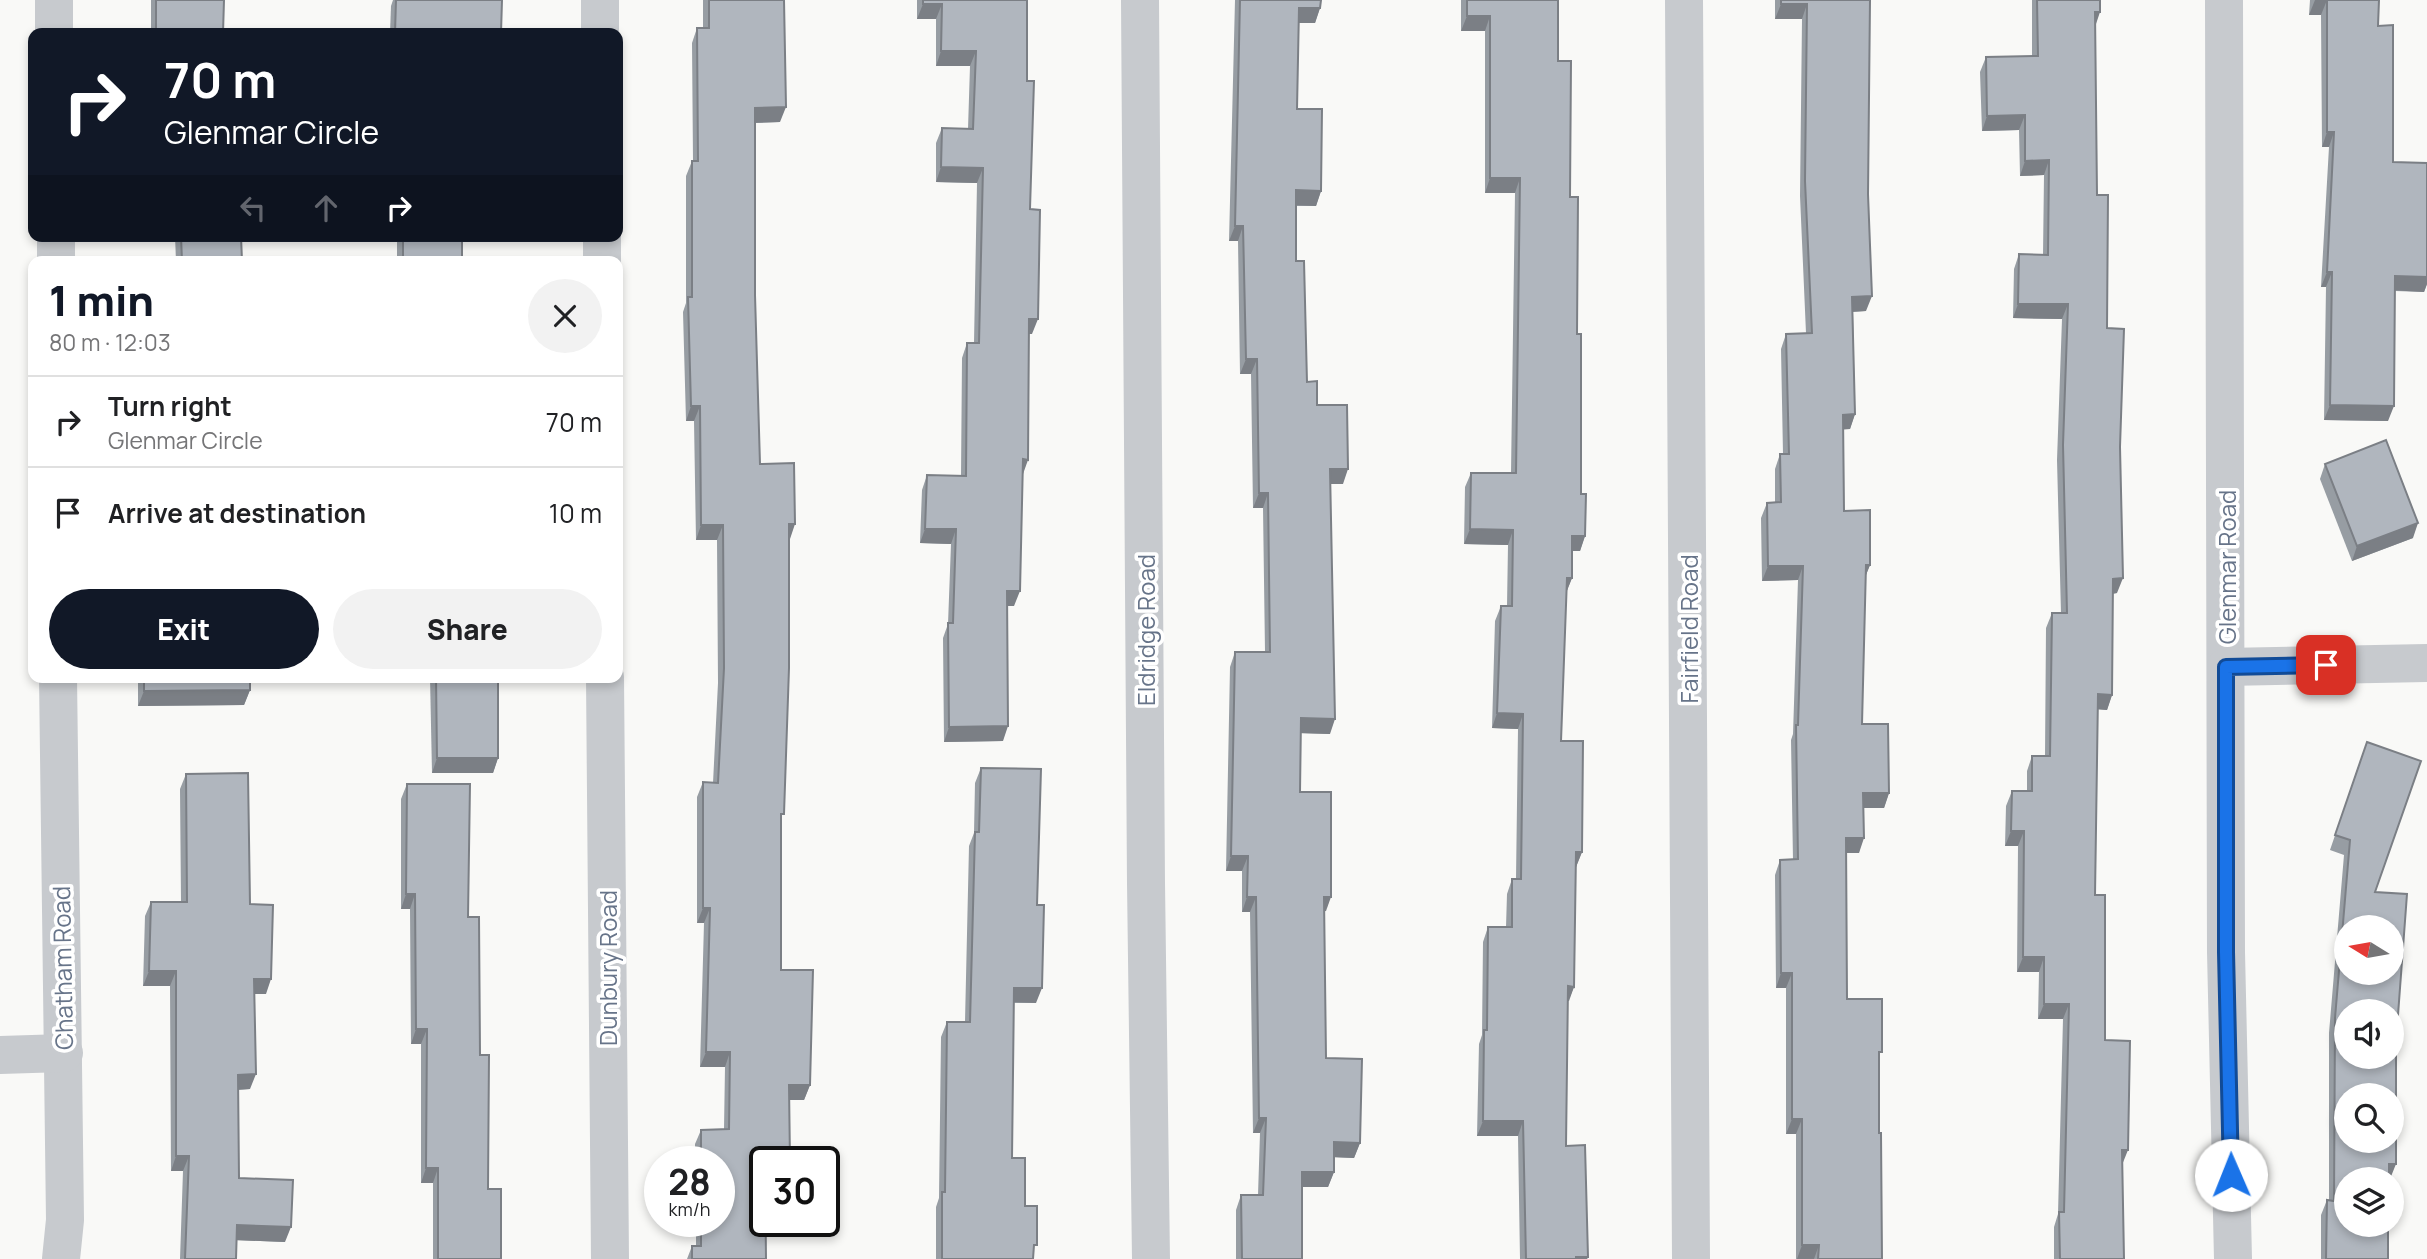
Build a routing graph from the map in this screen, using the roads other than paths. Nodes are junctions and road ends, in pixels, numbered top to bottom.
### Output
1 (54, 0) edge
2 (600, 0) edge
3 (1140, 0) edge
4 (1684, 0) edge
5 (2224, 0) edge
6 (54, 28) edge
7 (600, 28) edge
8 (2427, 663) edge
9 (2226, 667) junction
10 (58, 683) edge
11 (605, 683) edge
12 (64, 1053) junction
13 (0, 1055) edge
14 (61, 1259) edge
15 (610, 1259) edge
16 (1152, 1259) edge
17 (1691, 1259) edge
18 (2232, 1259) edge

1 - 6 street
2 - 7 street
3 - 16 street, Eldridge Road
4 - 17 street, Fairfield Road
5 - 9 street, Glenmar Road
8 - 9 street
9 - 18 street, Glenmar Road
10 - 12 street, Chatham Road
11 - 15 street, Dunbury Road
12 - 13 street
12 - 14 street, Chatham Road

